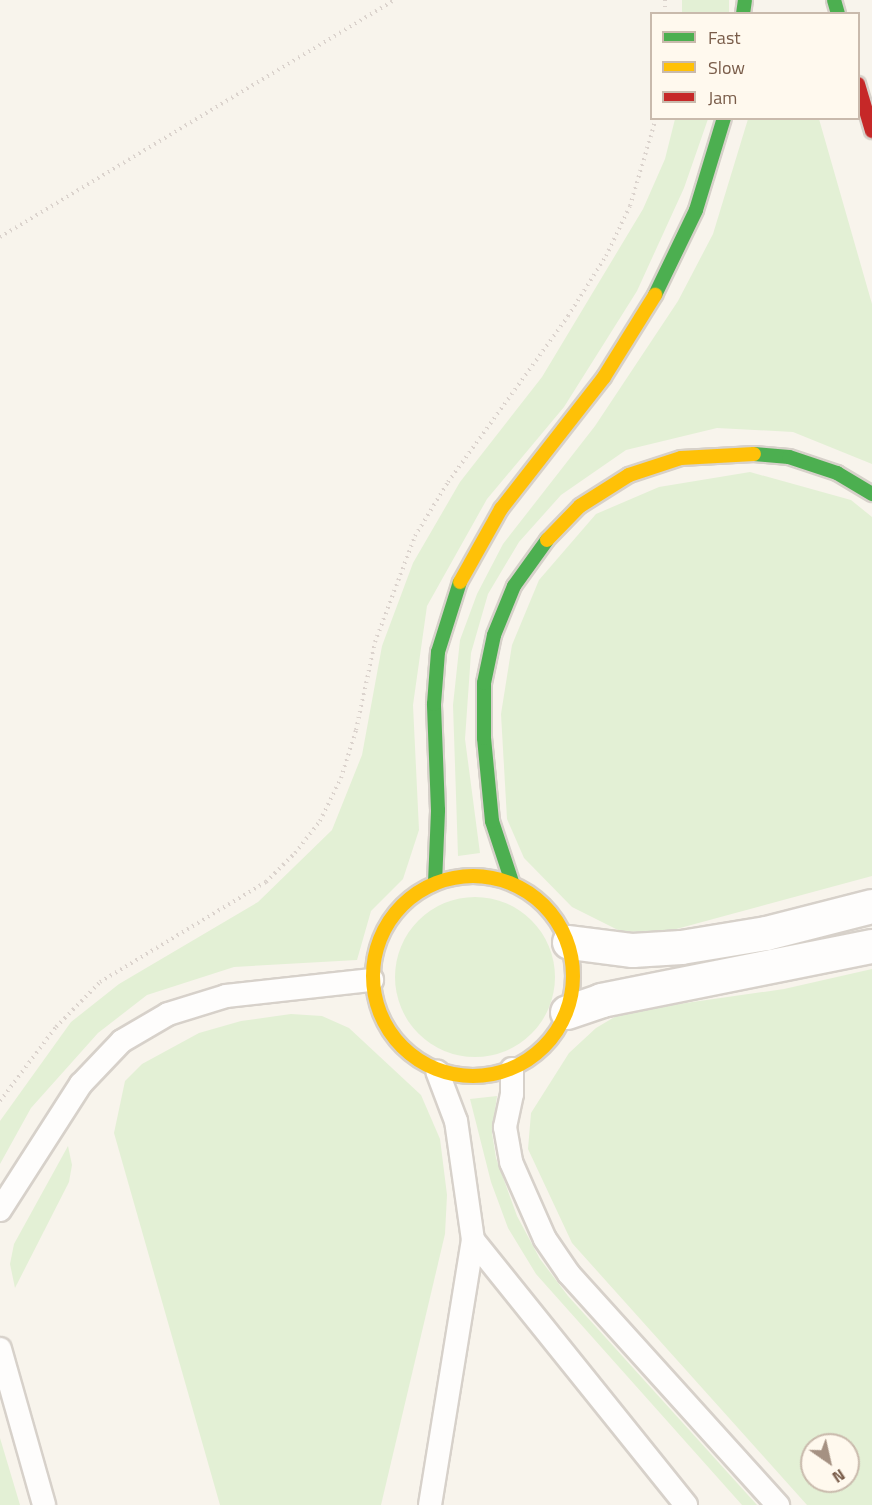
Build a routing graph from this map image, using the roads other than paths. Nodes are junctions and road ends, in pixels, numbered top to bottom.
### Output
1 (860, 91) edge
2 (723, 120) edge
3 (872, 131) edge
4 (872, 494) edge
5 (512, 882) junction
6 (435, 883) junction
7 (872, 906) edge
8 (568, 942) junction
9 (872, 945) edge
10 (372, 980) junction
11 (567, 1011) junction
12 (512, 1069) junction
13 (437, 1071) junction
14 (0, 1210) edge
15 (473, 1240) junction
16 (0, 1349) edge
17 (44, 1505) edge
18 (430, 1505) edge
19 (686, 1505) edge
20 (777, 1505) edge

1 - 3 main road
2 - 6 main road
4 - 5 main road
5 - 6 main road
5 - 8 main road
6 - 10 main road
7 - 8 street
8 - 11 main road
9 - 11 street
10 - 13 main road
10 - 14 lane
11 - 12 main road
12 - 13 main road
12 - 20 lane
13 - 15 lane
15 - 18 lane
15 - 19 lane
16 - 17 lane

